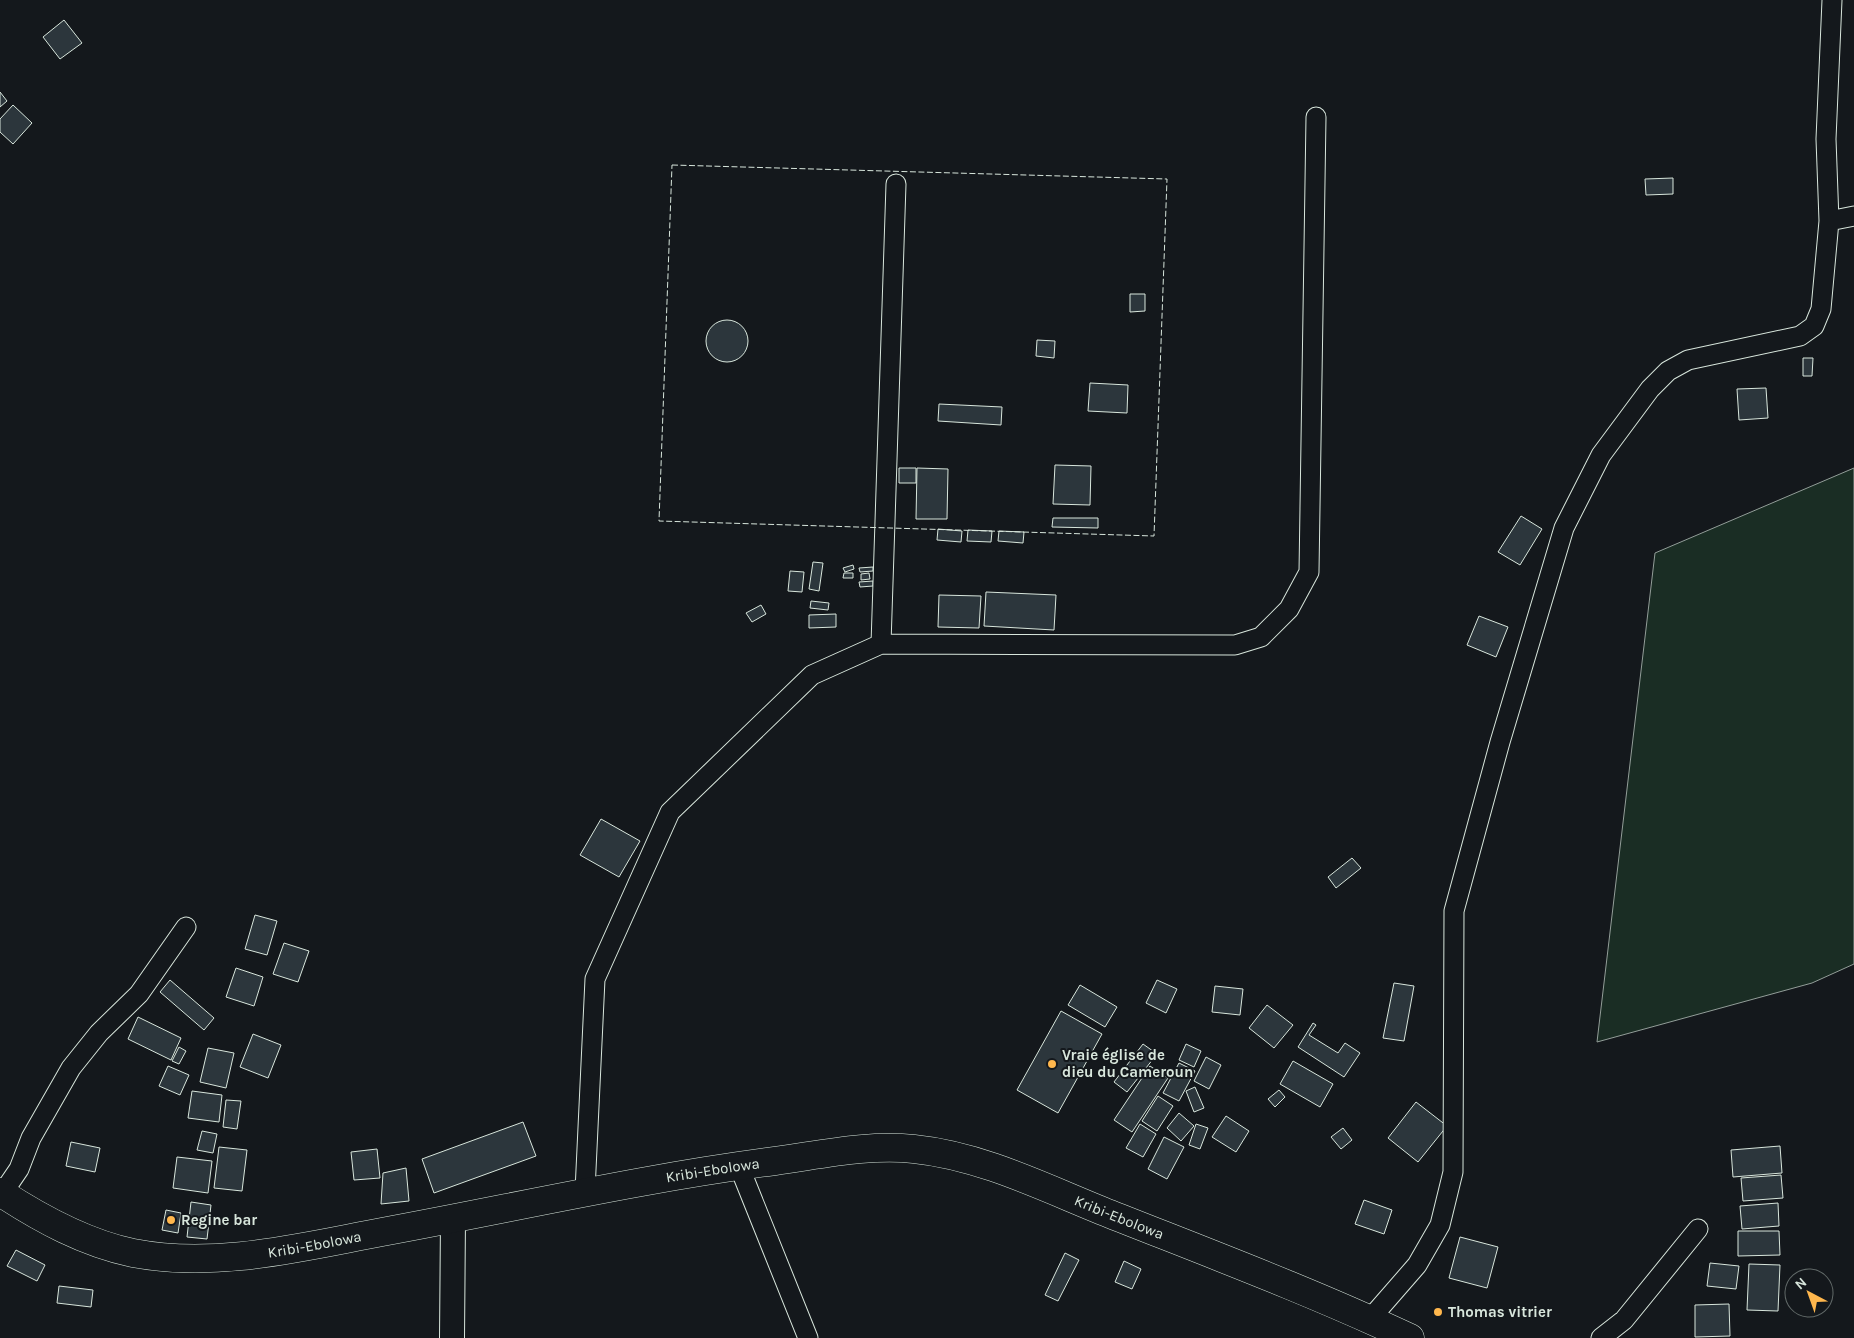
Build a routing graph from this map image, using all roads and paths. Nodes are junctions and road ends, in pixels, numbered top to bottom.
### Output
1 (1832, 0) edge
2 (1316, 117) dead end
3 (896, 184) dead end
4 (1854, 216) edge
5 (1829, 222) junction
6 (880, 644) junction
7 (186, 927) dead end
8 (739, 1166) junction
9 (585, 1191) junction
10 (1, 1193) edge
11 (453, 1219) junction
12 (1698, 1229) dead end
13 (1370, 1319) junction
14 (452, 1338) edge
15 (808, 1338) edge
16 (1410, 1338) edge
17 (1602, 1338) edge

1 - 5 street
2 - 6 street
3 - 6 street
4 - 5 street
5 - 13 street
6 - 9 street
7 - 10 street
8 - 9 highway, Kribi-Ebolowa
8 - 13 highway, Kribi-Ebolowa
8 - 15 street
9 - 11 highway, Kribi-Ebolowa
10 - 11 highway, Kribi-Ebolowa
11 - 14 main road
12 - 17 street
13 - 16 highway, Kribi-Ebolowa

